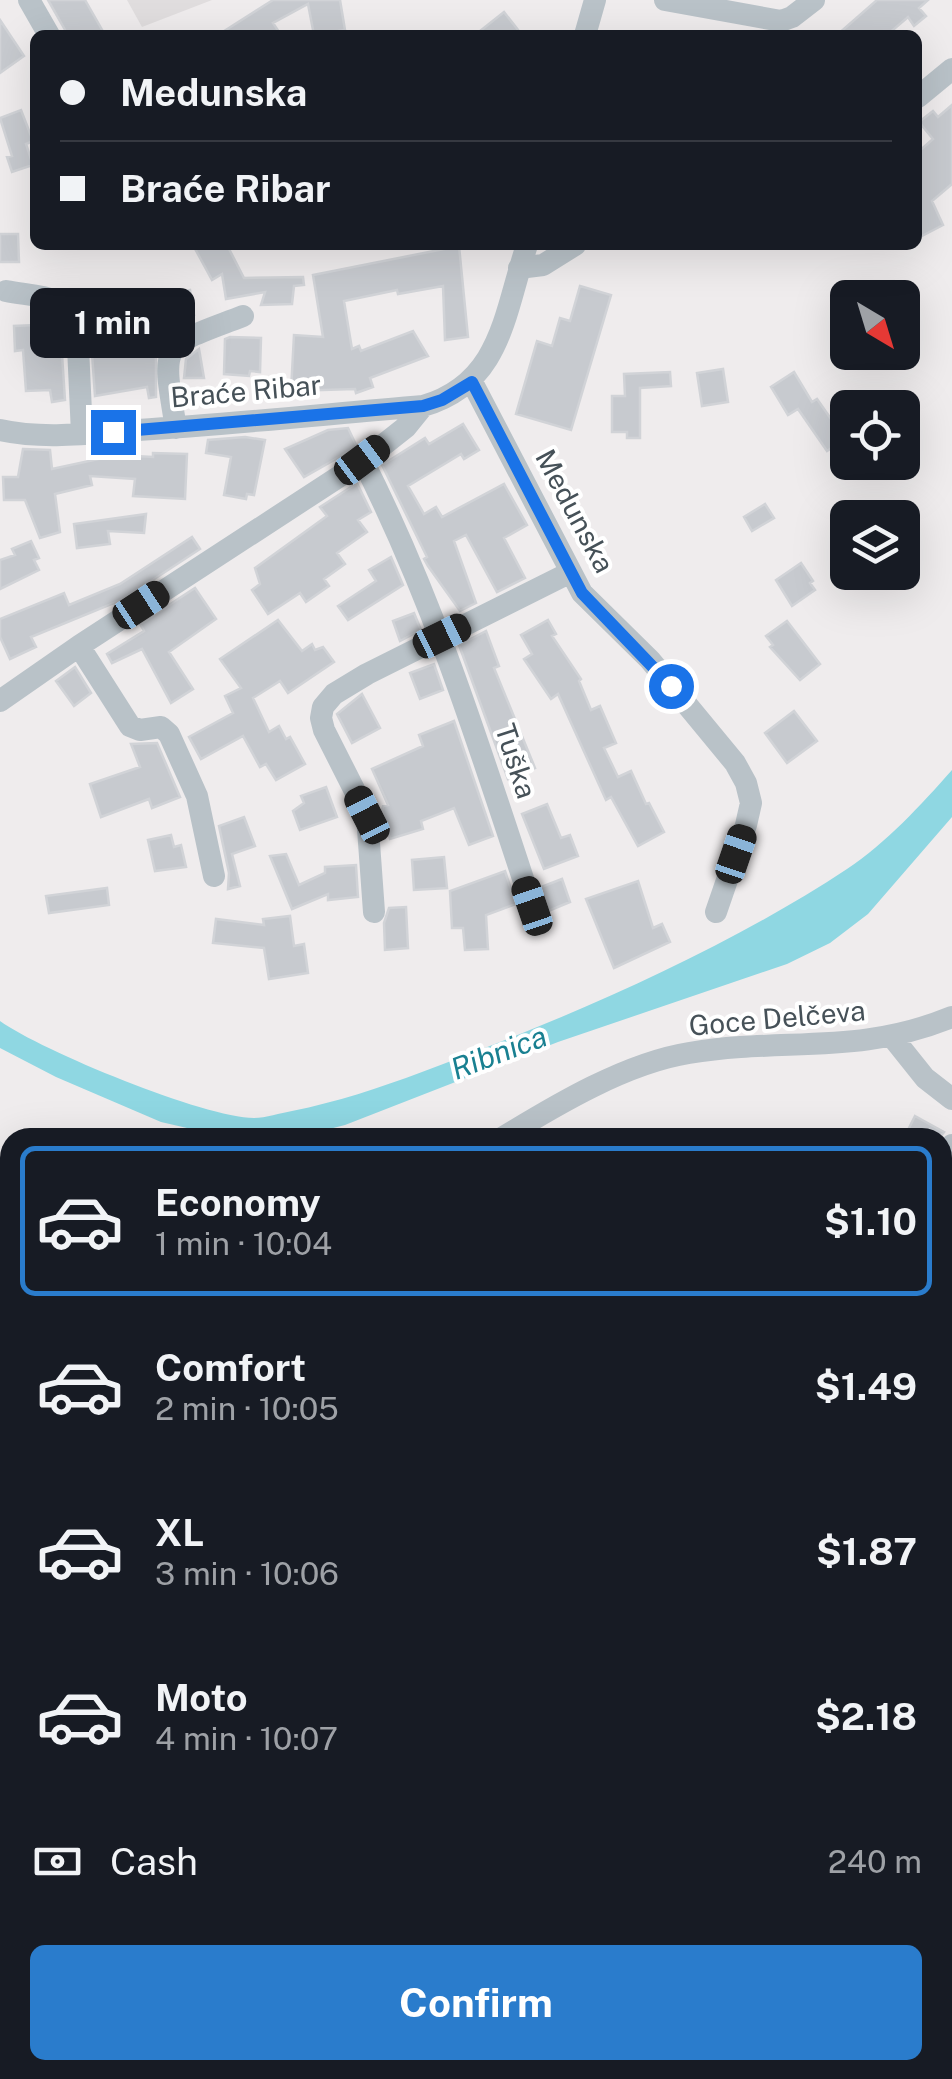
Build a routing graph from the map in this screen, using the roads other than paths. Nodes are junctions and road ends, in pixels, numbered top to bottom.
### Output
1 (29, 0) edge
2 (594, 0) edge
3 (665, 0) edge
4 (814, 0) edge
5 (46, 30) edge
6 (586, 30) edge
7 (952, 69) edge
8 (922, 94) edge
9 (525, 250) edge
10 (568, 250) edge
11 (519, 268) junction
12 (6, 292) dead end
13 (243, 316) dead end
14 (478, 374) junction
15 (423, 406) junction
16 (176, 428) junction
17 (0, 430) edge
18 (82, 434) junction
19 (362, 460) junction
20 (572, 572) junction
21 (442, 636) junction
22 (79, 646) junction
23 (0, 702) edge
24 (214, 876) dead end
25 (532, 906) dead end
26 (374, 912) dead end
27 (716, 912) dead end
28 (952, 1018) edge
29 (893, 1038) junction
30 (952, 1100) edge
31 (520, 1128) edge

1 - 5 street
2 - 6 street
3 - 4 street
7 - 8 street
9 - 11 street
10 - 11 street
11 - 14 street
12 - 18 street
13 - 16 street
14 - 15 street, Braće Ribar
14 - 20 street, Medunska
15 - 16 street, Braće Ribar
15 - 19 street
16 - 18 street, Braće Ribar
17 - 18 street, Braće Ribar
19 - 21 street, Tuška
19 - 22 street
20 - 21 street
20 - 27 street, Medunska
21 - 25 street, Tuška
21 - 26 street
22 - 23 street
22 - 24 street
28 - 29 street, Goce Delčeva
29 - 30 street
29 - 31 street, Goce Delčeva

